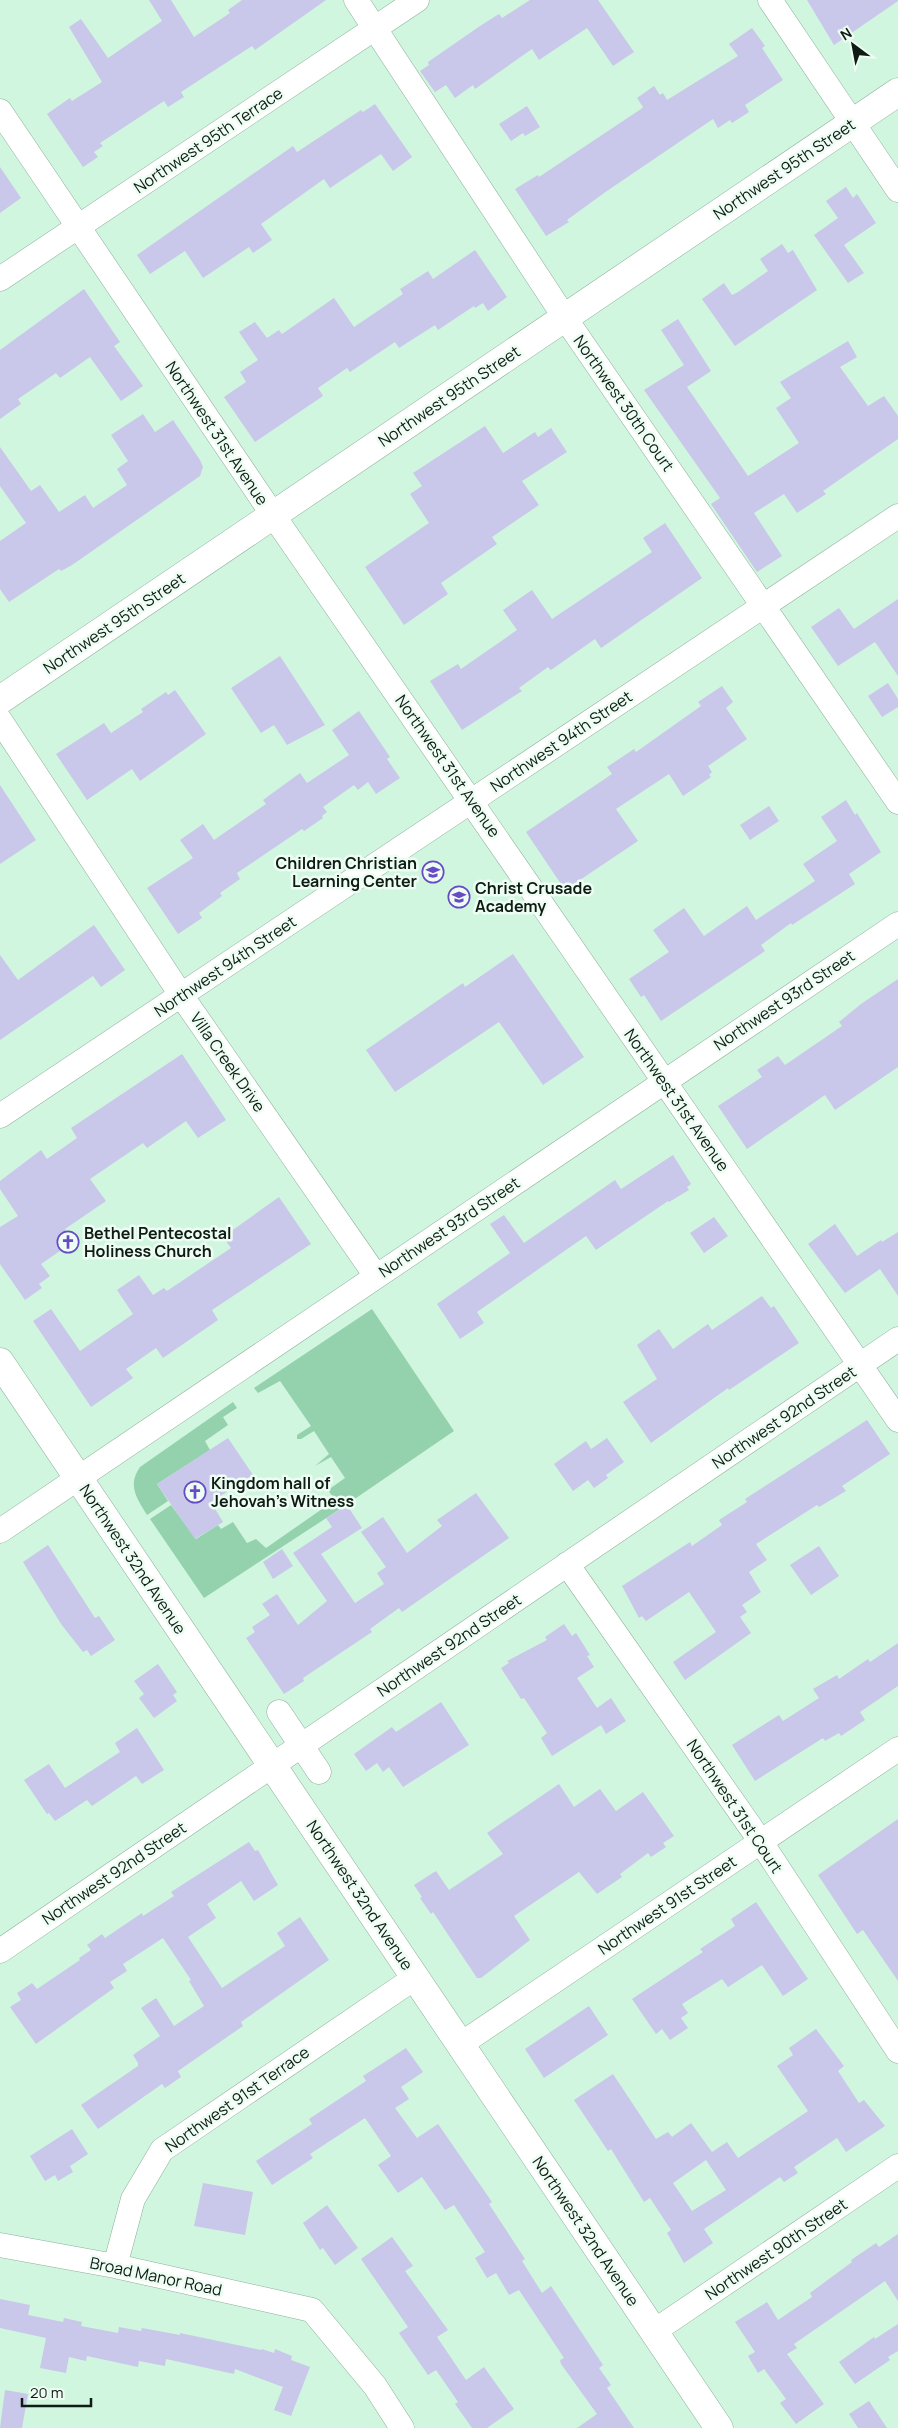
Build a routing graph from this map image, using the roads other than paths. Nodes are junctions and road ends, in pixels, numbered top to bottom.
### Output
1 (356, 0) edge
2 (417, 0) edge
3 (770, 0) edge
4 (376, 28) junction
5 (898, 92) edge
6 (0, 111) edge
7 (852, 123) junction
8 (898, 190) edge
9 (78, 227) junction
10 (0, 279) edge
11 (565, 318) junction
12 (273, 515) junction
13 (898, 516) edge
14 (763, 606) junction
15 (0, 700) edge
16 (0, 720) edge
17 (472, 800) junction
18 (898, 802) edge
19 (898, 924) edge
20 (181, 995) junction
21 (665, 1081) junction
22 (0, 1116) edge
23 (376, 1276) junction
24 (898, 1338) edge
25 (0, 1362) edge
26 (860, 1364) junction
27 (898, 1420) edge
28 (78, 1478) junction
29 (0, 1531) edge
30 (568, 1564) junction
31 (278, 1712) dead end
32 (301, 1746) junction
33 (898, 1749) edge
34 (273, 1765) junction
35 (319, 1772) dead end
36 (761, 1842) junction
37 (0, 1951) edge
38 (416, 1977) junction
39 (461, 2044) junction
40 (898, 2052) edge
41 (898, 2166) edge
42 (0, 2245) edge
43 (114, 2266) junction
44 (654, 2332) junction
45 (402, 2428) edge
46 (719, 2428) edge

1 - 4 street, Northwest 30th Court
2 - 4 street, Northwest 95th Terrace
3 - 7 street
4 - 9 street, Northwest 95th Terrace
4 - 11 street, Northwest 30th Court
5 - 7 main road, Northwest 95th Street
6 - 9 street, Northwest 31st Avenue
7 - 8 street
7 - 11 main road, Northwest 95th Street
9 - 10 street, Northwest 95th Terrace
9 - 12 street, Northwest 31st Avenue
11 - 12 main road, Northwest 95th Street
11 - 14 street, Northwest 30th Court
12 - 15 main road, Northwest 95th Street
12 - 17 street, Northwest 31st Avenue
13 - 14 street, Northwest 94th Street
14 - 17 street, Northwest 94th Street
14 - 18 street, Northwest 30th Court
16 - 20 street, Villa Creek Drive
17 - 20 street, Northwest 94th Street
17 - 21 street, Northwest 31st Avenue
19 - 21 street, Northwest 93rd Street
20 - 22 street, Northwest 94th Street
20 - 23 street, Villa Creek Drive
21 - 23 street, Northwest 93rd Street
21 - 26 street, Northwest 31st Avenue
23 - 28 street, Northwest 93rd Street
24 - 26 street, Northwest 92nd Street
25 - 28 main road, Northwest 32nd Avenue
26 - 27 street, Northwest 31st Avenue
26 - 30 street, Northwest 92nd Street
28 - 29 street, Northwest 93rd Street
28 - 34 main road, Northwest 32nd Avenue
30 - 32 street, Northwest 92nd Street
30 - 36 street, Northwest 31st Court
31 - 32 street
32 - 34 street, Northwest 92nd Street
32 - 35 street
33 - 36 street, Northwest 91st Street
34 - 37 street, Northwest 92nd Street
34 - 38 main road, Northwest 32nd Avenue
36 - 39 street, Northwest 91st Street
36 - 40 street, Northwest 31st Court
38 - 39 main road, Northwest 32nd Avenue
38 - 43 street, Northwest 91st Terrace
39 - 44 main road, Northwest 32nd Avenue
41 - 44 street, Northwest 90th Street
42 - 43 street, Broad Manor Road
43 - 45 street, Broad Manor Road
44 - 46 main road, Northwest 32nd Avenue

